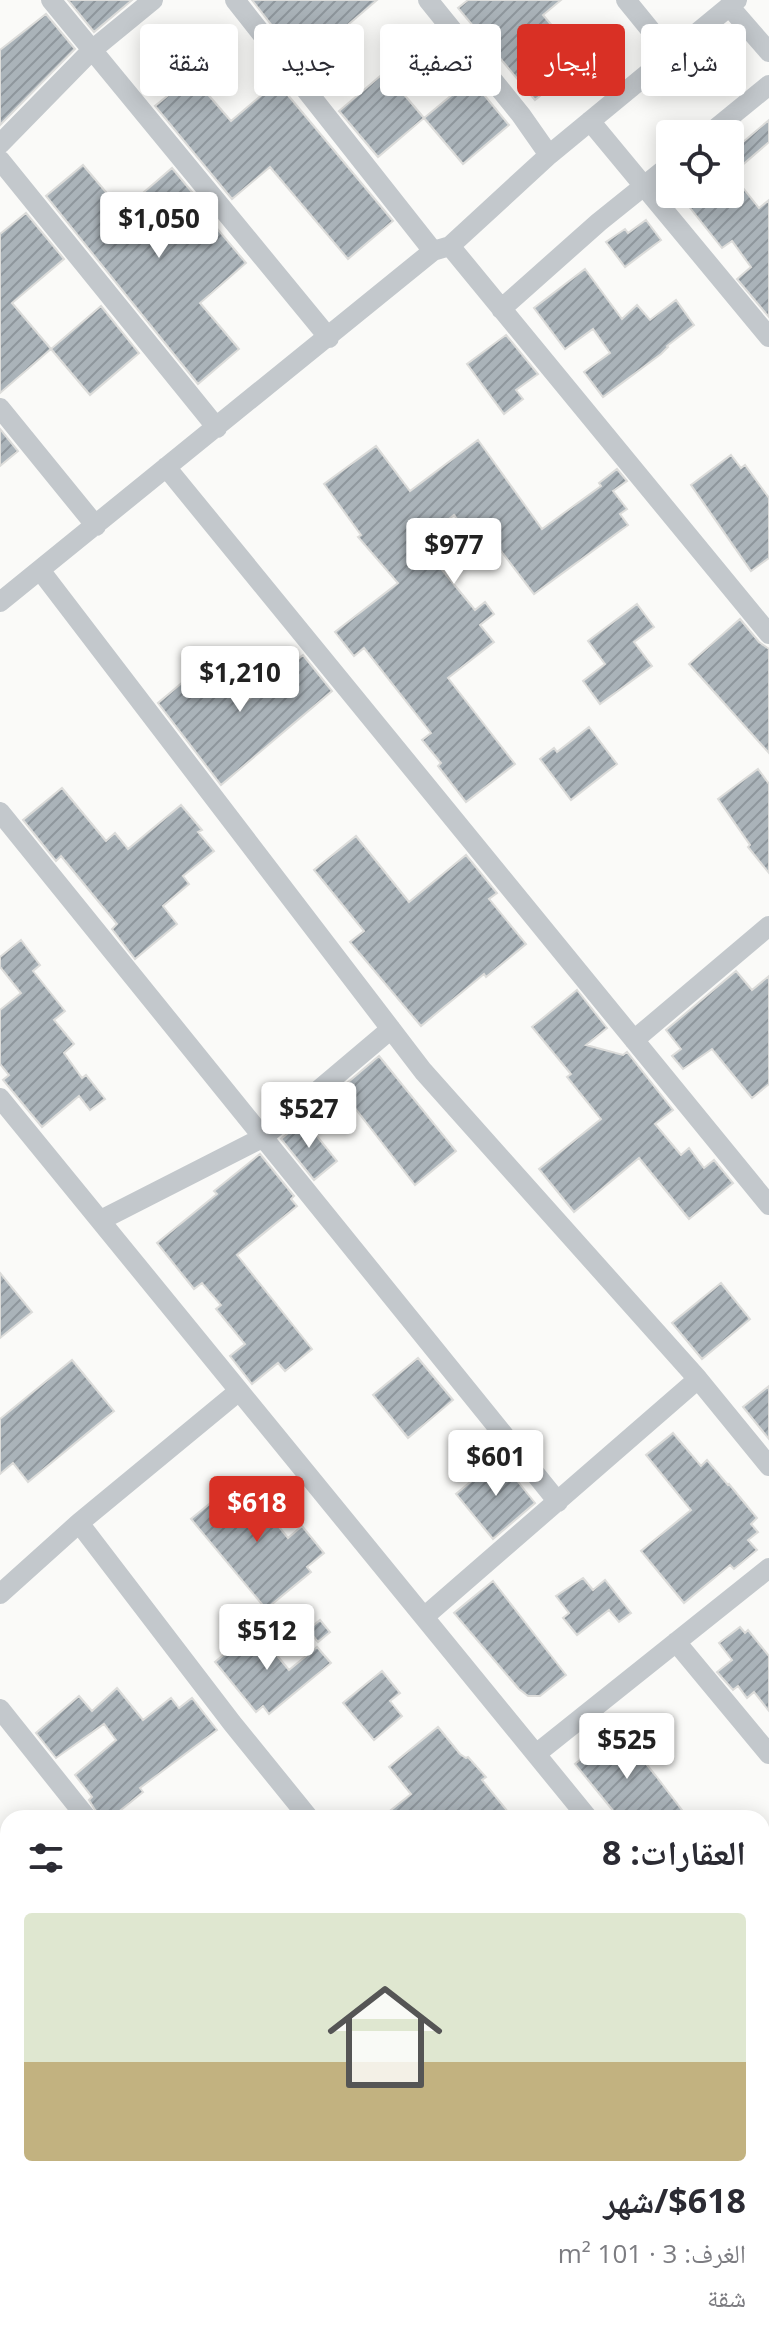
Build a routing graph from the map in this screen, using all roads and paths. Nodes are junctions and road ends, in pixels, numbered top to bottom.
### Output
1 (51, 0) edge
2 (153, 0) edge
3 (235, 0) edge
4 (428, 0) edge
5 (626, 0) edge
6 (733, 3) edge
7 (646, 24) edge
8 (707, 24) edge
9 (92, 50) junction
10 (769, 52) edge
11 (641, 78) edge
12 (769, 85) edge
13 (726, 120) edge
14 (590, 121) junction
15 (0, 144) edge
16 (549, 155) junction
17 (0, 160) edge
18 (656, 176) edge
19 (644, 186) junction
20 (441, 249) junction
21 (501, 309) junction
22 (769, 337) edge
23 (329, 338) junction
24 (0, 408) edge
25 (217, 428) junction
26 (166, 467) junction
27 (96, 526) junction
28 (40, 570) junction
29 (0, 602) edge
30 (769, 634) edge
31 (0, 812) edge
32 (769, 926) edge
33 (391, 1029) junction
34 (634, 1040) junction
35 (0, 1098) edge
36 (262, 1138) junction
37 (769, 1205) edge
38 (101, 1220) junction
39 (698, 1379) junction
40 (239, 1391) junction
41 (769, 1466) edge
42 (558, 1502) junction
43 (79, 1523) junction
44 (769, 1568) edge
45 (0, 1594) edge
46 (424, 1617) junction
47 (676, 1642) junction
48 (0, 1709) edge
49 (536, 1754) junction
50 (769, 1754) edge
51 (81, 1810) edge
52 (303, 1810) edge
53 (582, 1810) edge

1 - 9 street
2 - 9 street
3 - 20 street
4 - 16 street
5 - 7 street
6 - 8 street
6 - 10 street
9 - 15 street
9 - 23 street
11 - 14 street
12 - 13 street
14 - 16 street
14 - 19 street
16 - 20 street
17 - 25 street
18 - 19 street
19 - 21 street
19 - 22 street
20 - 21 street
20 - 23 street
21 - 30 street
23 - 25 street
24 - 27 street
25 - 26 street
26 - 27 street
26 - 34 street
27 - 28 street
28 - 29 street
28 - 33 street
31 - 36 street
32 - 34 street
33 - 36 street
33 - 39 street
34 - 37 street
35 - 38 street
36 - 38 street
36 - 42 street
38 - 40 street
39 - 41 street
39 - 42 street
40 - 43 street
40 - 46 street
42 - 46 street
43 - 45 street
43 - 52 street
44 - 47 street
46 - 49 street
47 - 49 street
47 - 50 street
48 - 51 street
49 - 53 street

